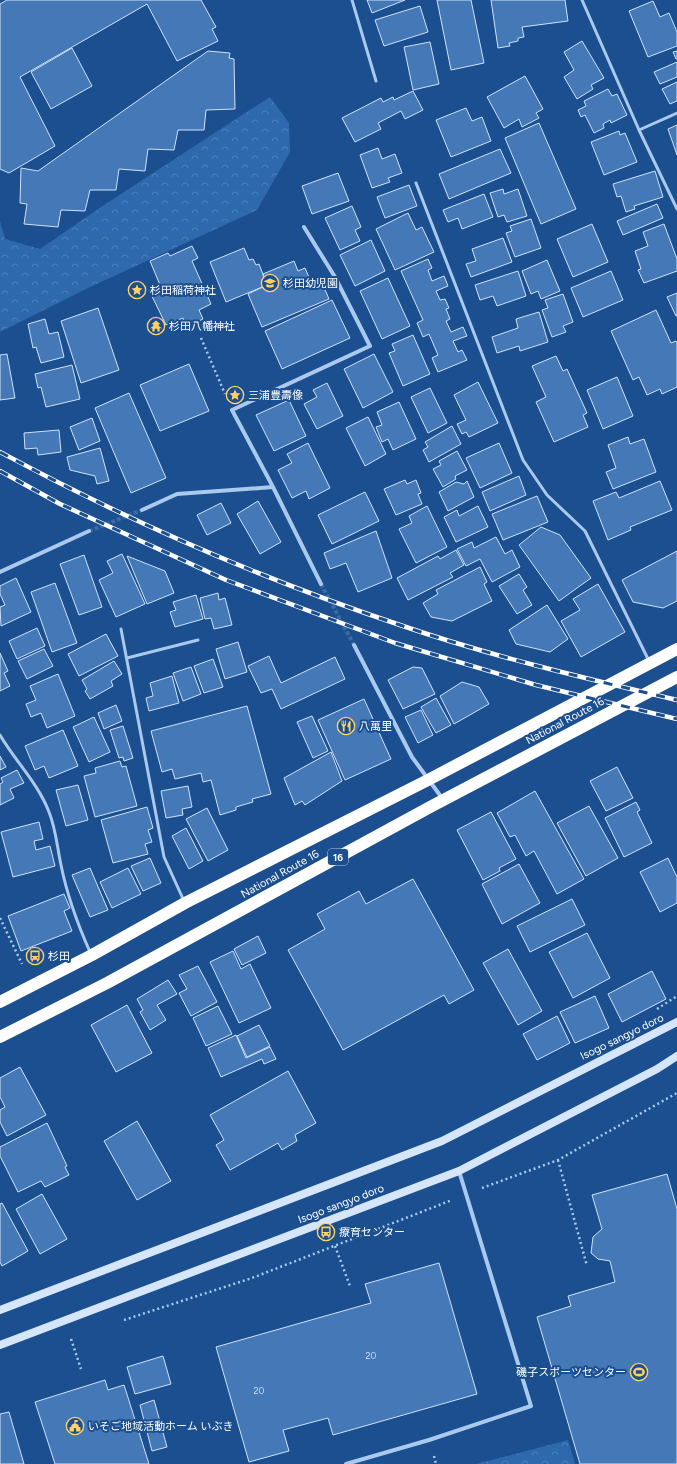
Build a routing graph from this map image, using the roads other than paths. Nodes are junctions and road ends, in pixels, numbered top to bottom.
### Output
1 (352, 0) edge
2 (582, 0) edge
3 (376, 81) dead end
4 (677, 113) edge
5 (639, 130) junction
6 (416, 183) dead end
7 (677, 208) edge
8 (304, 227) dead end
9 (272, 487) junction
10 (142, 510) tunnel mouth
11 (89, 531) tunnel mouth
12 (0, 572) edge
13 (321, 584) tunnel mouth
14 (121, 629) dead end
15 (198, 640) dead end
16 (354, 645) tunnel mouth
17 (677, 649) edge
18 (127, 658) junction
19 (650, 663) junction
20 (677, 677) edge
21 (0, 735) edge
22 (428, 780) junction
23 (443, 800) junction
24 (185, 903) junction
25 (92, 955) junction
26 (0, 1002) edge
27 (677, 1022) edge
28 (0, 1037) edge
29 (677, 1056) edge
30 (459, 1171) junction
31 (0, 1310) edge
32 (0, 1345) edge
33 (346, 1464) edge

1 - 3 lane
2 - 5 lane
4 - 5 lane
5 - 7 lane
6 - 19 lane
8 - 9 street
9 - 10 street
9 - 13 street
11 - 12 street
14 - 18 lane
15 - 18 lane
16 - 22 street
17 - 19 highway, National Route 16 / 16
18 - 24 lane
19 - 22 highway, National Route 16 / 16
20 - 23 highway, National Route 16 / 16
21 - 25 lane
22 - 23 street
22 - 24 highway, National Route 16 / 16
23 - 28 highway, National Route 16 / 16
24 - 25 highway, National Route 16 / 16
25 - 26 highway, National Route 16 / 16
27 - 31 street, Isogo sangyo doro
29 - 30 street, Isogo sangyo doro
30 - 32 street, Isogo sangyo doro
30 - 33 street

